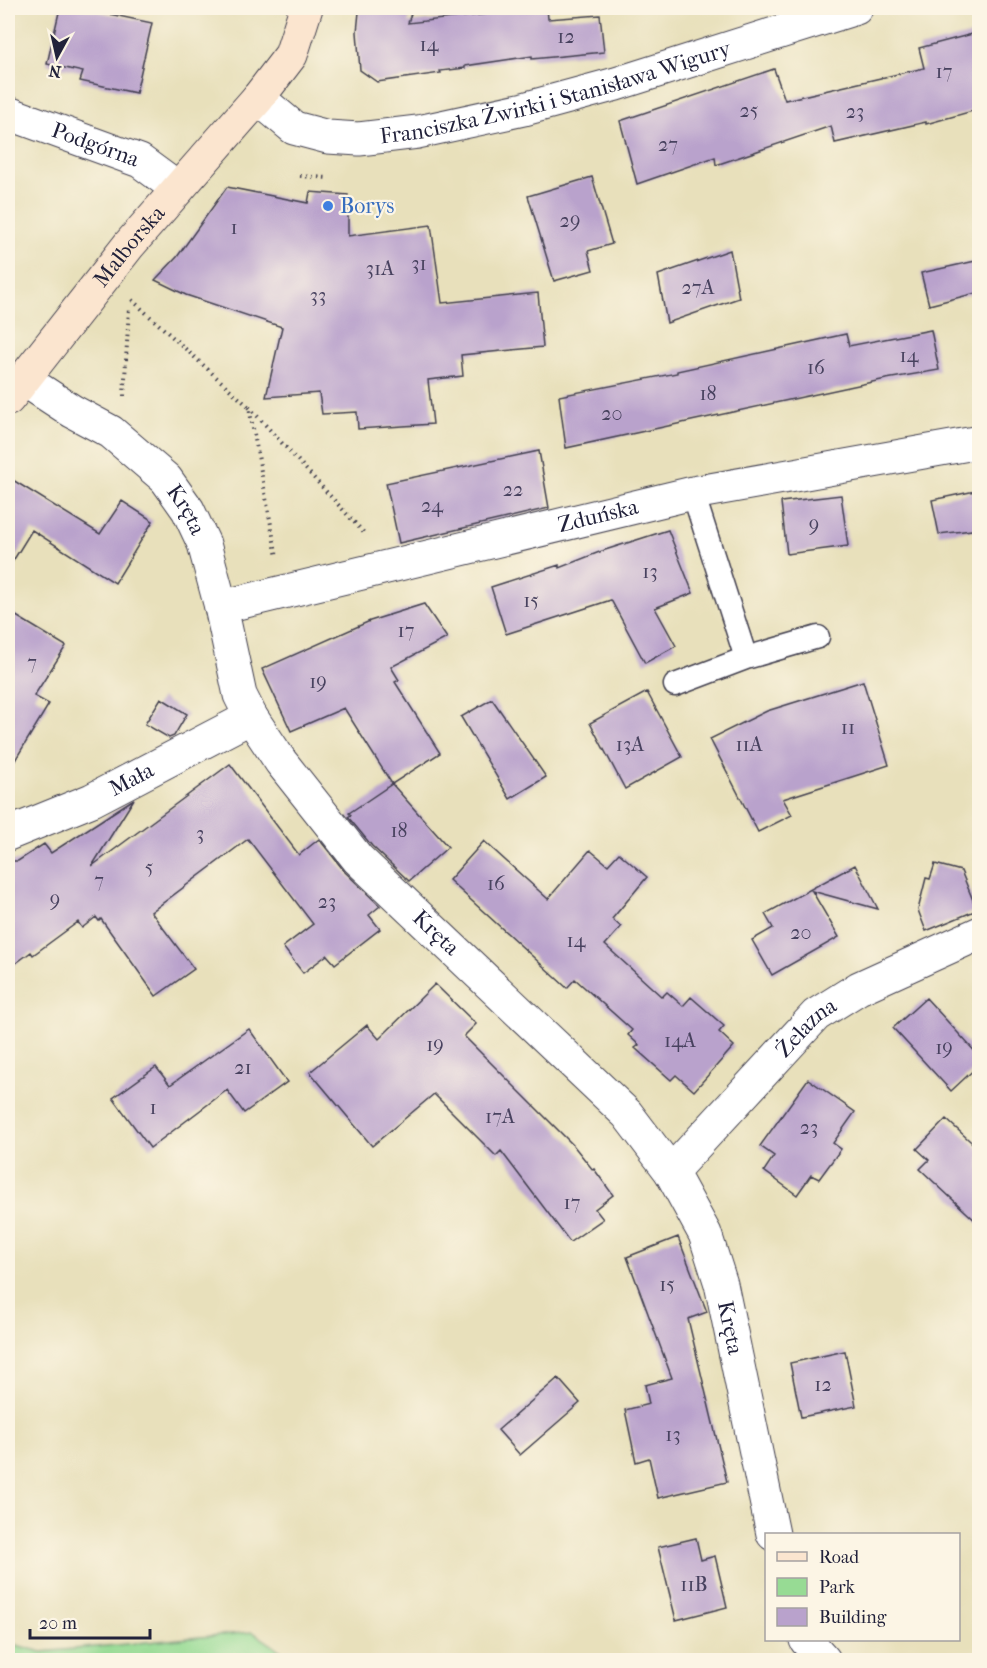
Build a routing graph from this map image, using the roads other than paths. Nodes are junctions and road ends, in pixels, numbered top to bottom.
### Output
1 (306, 8) edge
2 (856, 8) edge
3 (258, 98) junction
4 (8, 113) edge
5 (177, 189) junction
6 (15, 389) edge
7 (980, 441) edge
8 (693, 493) junction
9 (221, 607) junction
10 (818, 637) dead end
11 (746, 658) junction
12 (675, 685) dead end
13 (251, 717) junction
14 (8, 834) edge
15 (980, 933) edge
16 (671, 1172) junction
17 (772, 1533) edge
18 (807, 1641) edge
19 (824, 1660) edge

1 - 3 street, Malborska
2 - 3 street, Franciszka Żwirki i Stanisława Wigury
3 - 5 street, Malborska
4 - 5 street, Podgórna
5 - 6 street, Malborska
6 - 9 street, Kręta
7 - 8 street, Zduńska
8 - 9 street, Zduńska
8 - 11 lane
9 - 13 street, Kręta
10 - 11 lane
11 - 12 lane
13 - 14 street, Mała
13 - 16 street, Kręta
15 - 16 street, Żelazna
16 - 17 street, Kręta
18 - 19 street

